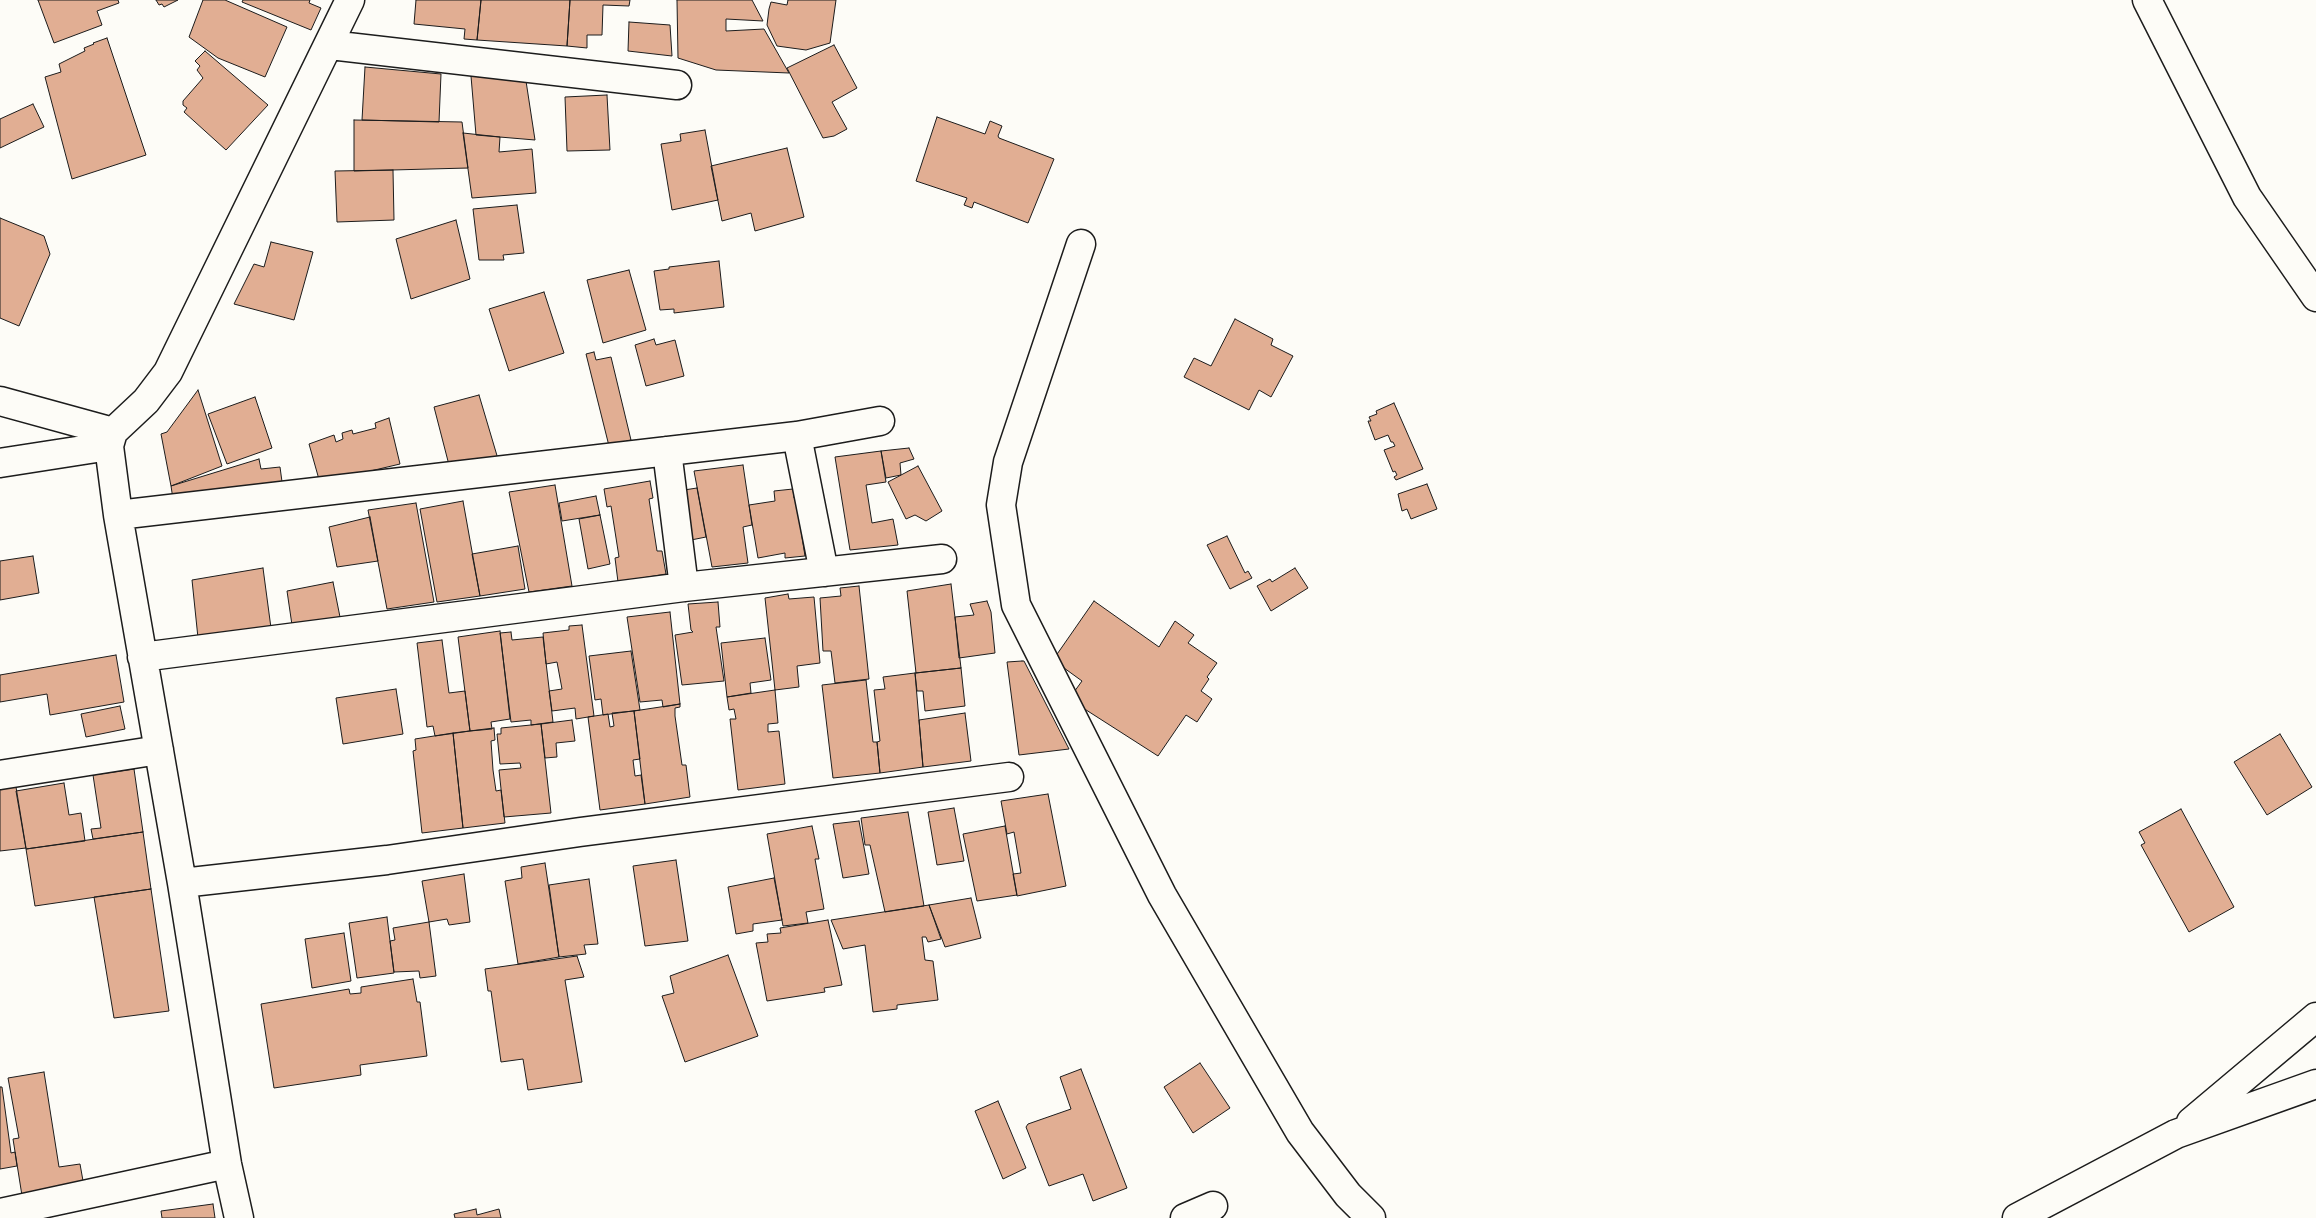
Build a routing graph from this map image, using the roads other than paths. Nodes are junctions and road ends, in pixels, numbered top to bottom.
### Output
1 (2147, 0) edge
2 (345, 5) edge
3 (330, 45) junction
4 (677, 85) dead end
5 (1081, 244) dead end
6 (2316, 297) edge
7 (0, 401) edge
8 (880, 421) dead end
9 (797, 436) junction
10 (111, 439) junction
11 (667, 451) junction
12 (0, 463) edge
13 (118, 514) junction
14 (942, 559) dead end
15 (824, 572) junction
16 (684, 587) junction
17 (142, 657) junction
18 (159, 750) junction
19 (0, 775) edge
20 (1009, 777) dead end
21 (182, 882) junction
22 (2316, 1017) edge
23 (2316, 1084) edge
24 (2176, 1134) junction
25 (227, 1164) junction
26 (1213, 1206) dead end
27 (0, 1213) edge
28 (239, 1218) edge
29 (1185, 1218) edge
30 (1371, 1218) edge
31 (2017, 1218) edge

1 - 6 street
2 - 3 street
3 - 4 street
3 - 10 street
5 - 30 street
7 - 10 street
8 - 9 street
9 - 11 street
9 - 15 street
10 - 12 street
10 - 13 street
11 - 13 street
11 - 16 street
13 - 17 street
14 - 15 street
15 - 16 street
16 - 17 street
17 - 18 street
18 - 19 street
18 - 21 street
20 - 21 street
21 - 25 street
22 - 24 street
23 - 24 street
24 - 31 street
25 - 27 street
25 - 28 street
26 - 29 street

